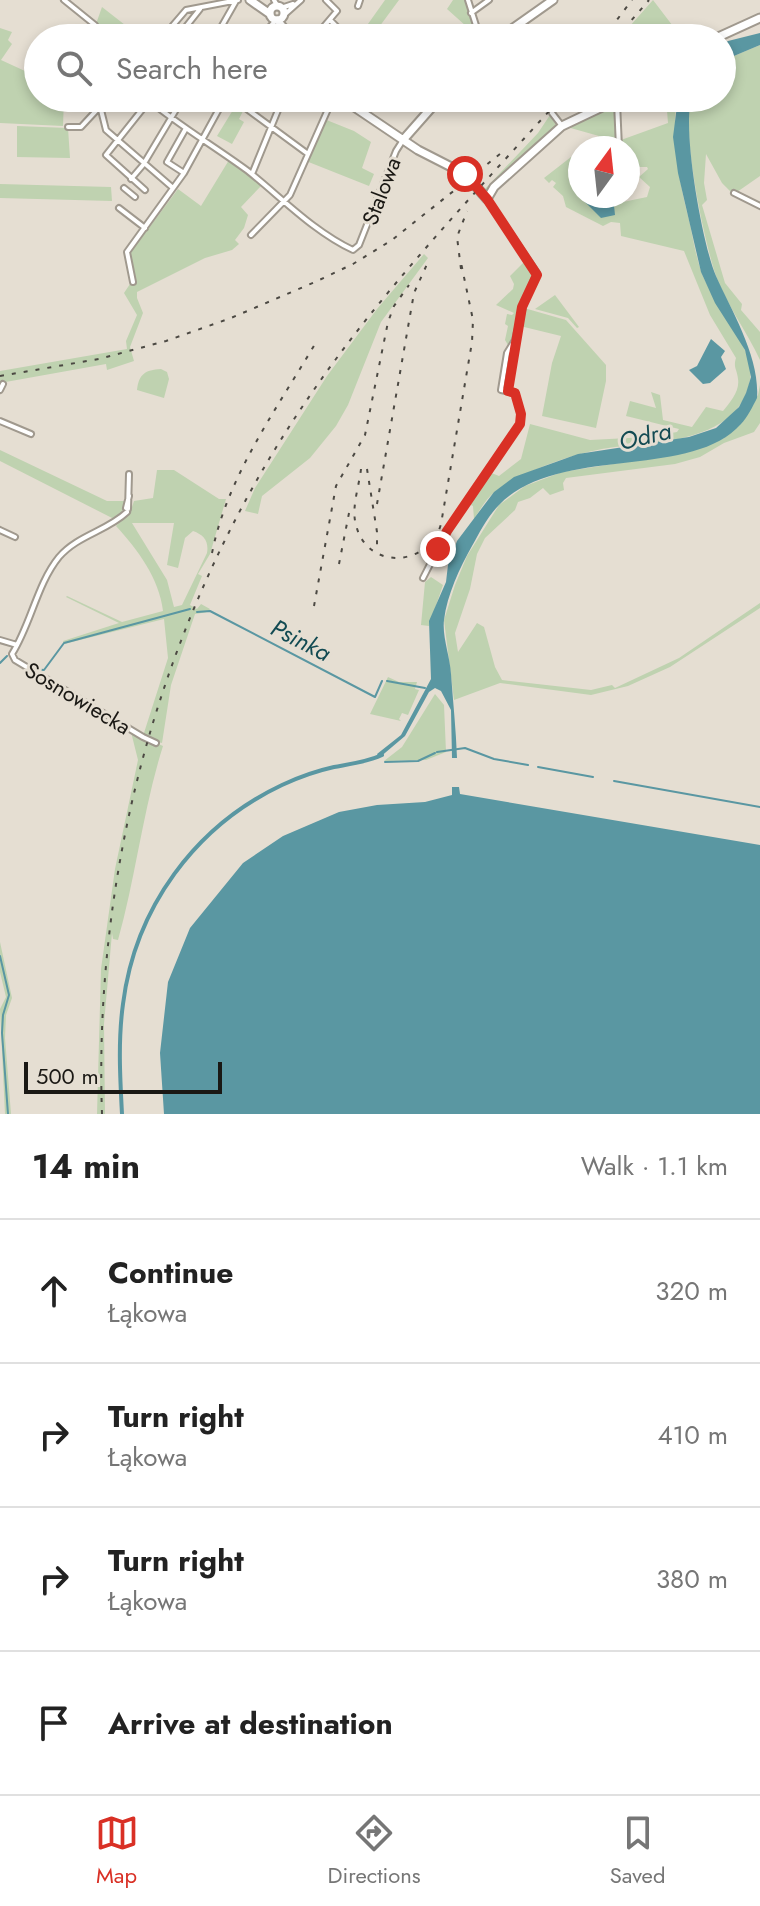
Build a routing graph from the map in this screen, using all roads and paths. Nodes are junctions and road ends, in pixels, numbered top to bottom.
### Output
1 (64, 0) edge
2 (237, 0) edge
3 (326, 0) edge
4 (360, 0) edge
5 (468, 0) edge
6 (489, 0) edge
7 (553, 0) edge
8 (252, 1) edge
9 (297, 2) edge
10 (358, 6) dead end
11 (202, 7) junction
12 (471, 13) junction
13 (276, 14) edge
14 (760, 18) edge
15 (330, 20) junction
16 (94, 24) edge
17 (174, 24) edge
18 (188, 24) edge
19 (223, 24) edge
20 (326, 24) edge
21 (334, 24) edge
22 (475, 24) edge
23 (519, 24) edge
24 (736, 29) edge
25 (95, 112) edge
26 (101, 112) edge
27 (139, 112) edge
28 (163, 112) edge
29 (175, 112) edge
30 (217, 112) edge
31 (253, 112) edge
32 (277, 112) edge
33 (327, 112) edge
34 (362, 112) edge
35 (428, 112) edge
36 (591, 112) edge
37 (618, 112) edge
38 (552, 113) tunnel mouth
39 (171, 119) junction
40 (272, 125) junction
41 (562, 126) junction
42 (68, 127) dead end
43 (185, 129) junction
44 (619, 136) edge
45 (202, 139) junction
46 (403, 140) junction
47 (118, 142) junction
48 (308, 154) junction
49 (143, 165) junction
50 (184, 173) junction
51 (252, 174) junction
52 (131, 179) junction
53 (137, 184) junction
54 (124, 188) dead end
55 (173, 189) junction
56 (145, 190) dead end
57 (734, 193) dead end
58 (487, 199) junction
59 (285, 202) junction
60 (760, 206) edge
61 (119, 208) dead end
62 (145, 228) junction
63 (251, 235) dead end
64 (133, 282) dead end
65 (3, 384) dead end
66 (0, 390) edge
67 (0, 421) edge
68 (31, 434) dead end
69 (129, 474) dead end
70 (0, 530) edge
71 (15, 537) dead end
72 (423, 578) dead end
73 (0, 640) edge
74 (17, 645) junction
75 (156, 743) dead end

1 - 16 street
2 - 11 street
2 - 19 street
3 - 15 street
4 - 10 street
5 - 12 street
6 - 12 street
7 - 23 street
8 - 13 street
9 - 13 street
11 - 17 street
11 - 18 street
12 - 22 street
14 - 24 street
15 - 20 street
15 - 21 street
25 - 42 street
26 - 47 street
27 - 47 street
28 - 39 street
29 - 39 street
30 - 45 street
31 - 40 street
32 - 40 street
33 - 48 street
34 - 46 street
35 - 46 street
36 - 41 street
37 - 44 street
38 - 41 street
39 - 43 street
39 - 49 street
40 - 48 street
40 - 51 street
41 - 58 street
43 - 45 street
43 - 50 street
45 - 50 street
45 - 51 street
46 - 58 street
46 - 59 street, Stalowa
47 - 49 street
47 - 52 street
48 - 59 street
49 - 52 street
49 - 55 street
50 - 55 street
51 - 59 street
52 - 53 street
53 - 54 street
53 - 56 street
55 - 62 street
57 - 60 street
58 - 72 street
59 - 63 street
61 - 62 street
62 - 64 street
65 - 66 street
67 - 68 street
69 - 74 street
70 - 71 street
73 - 74 street
74 - 75 street, Sosnowiecka

